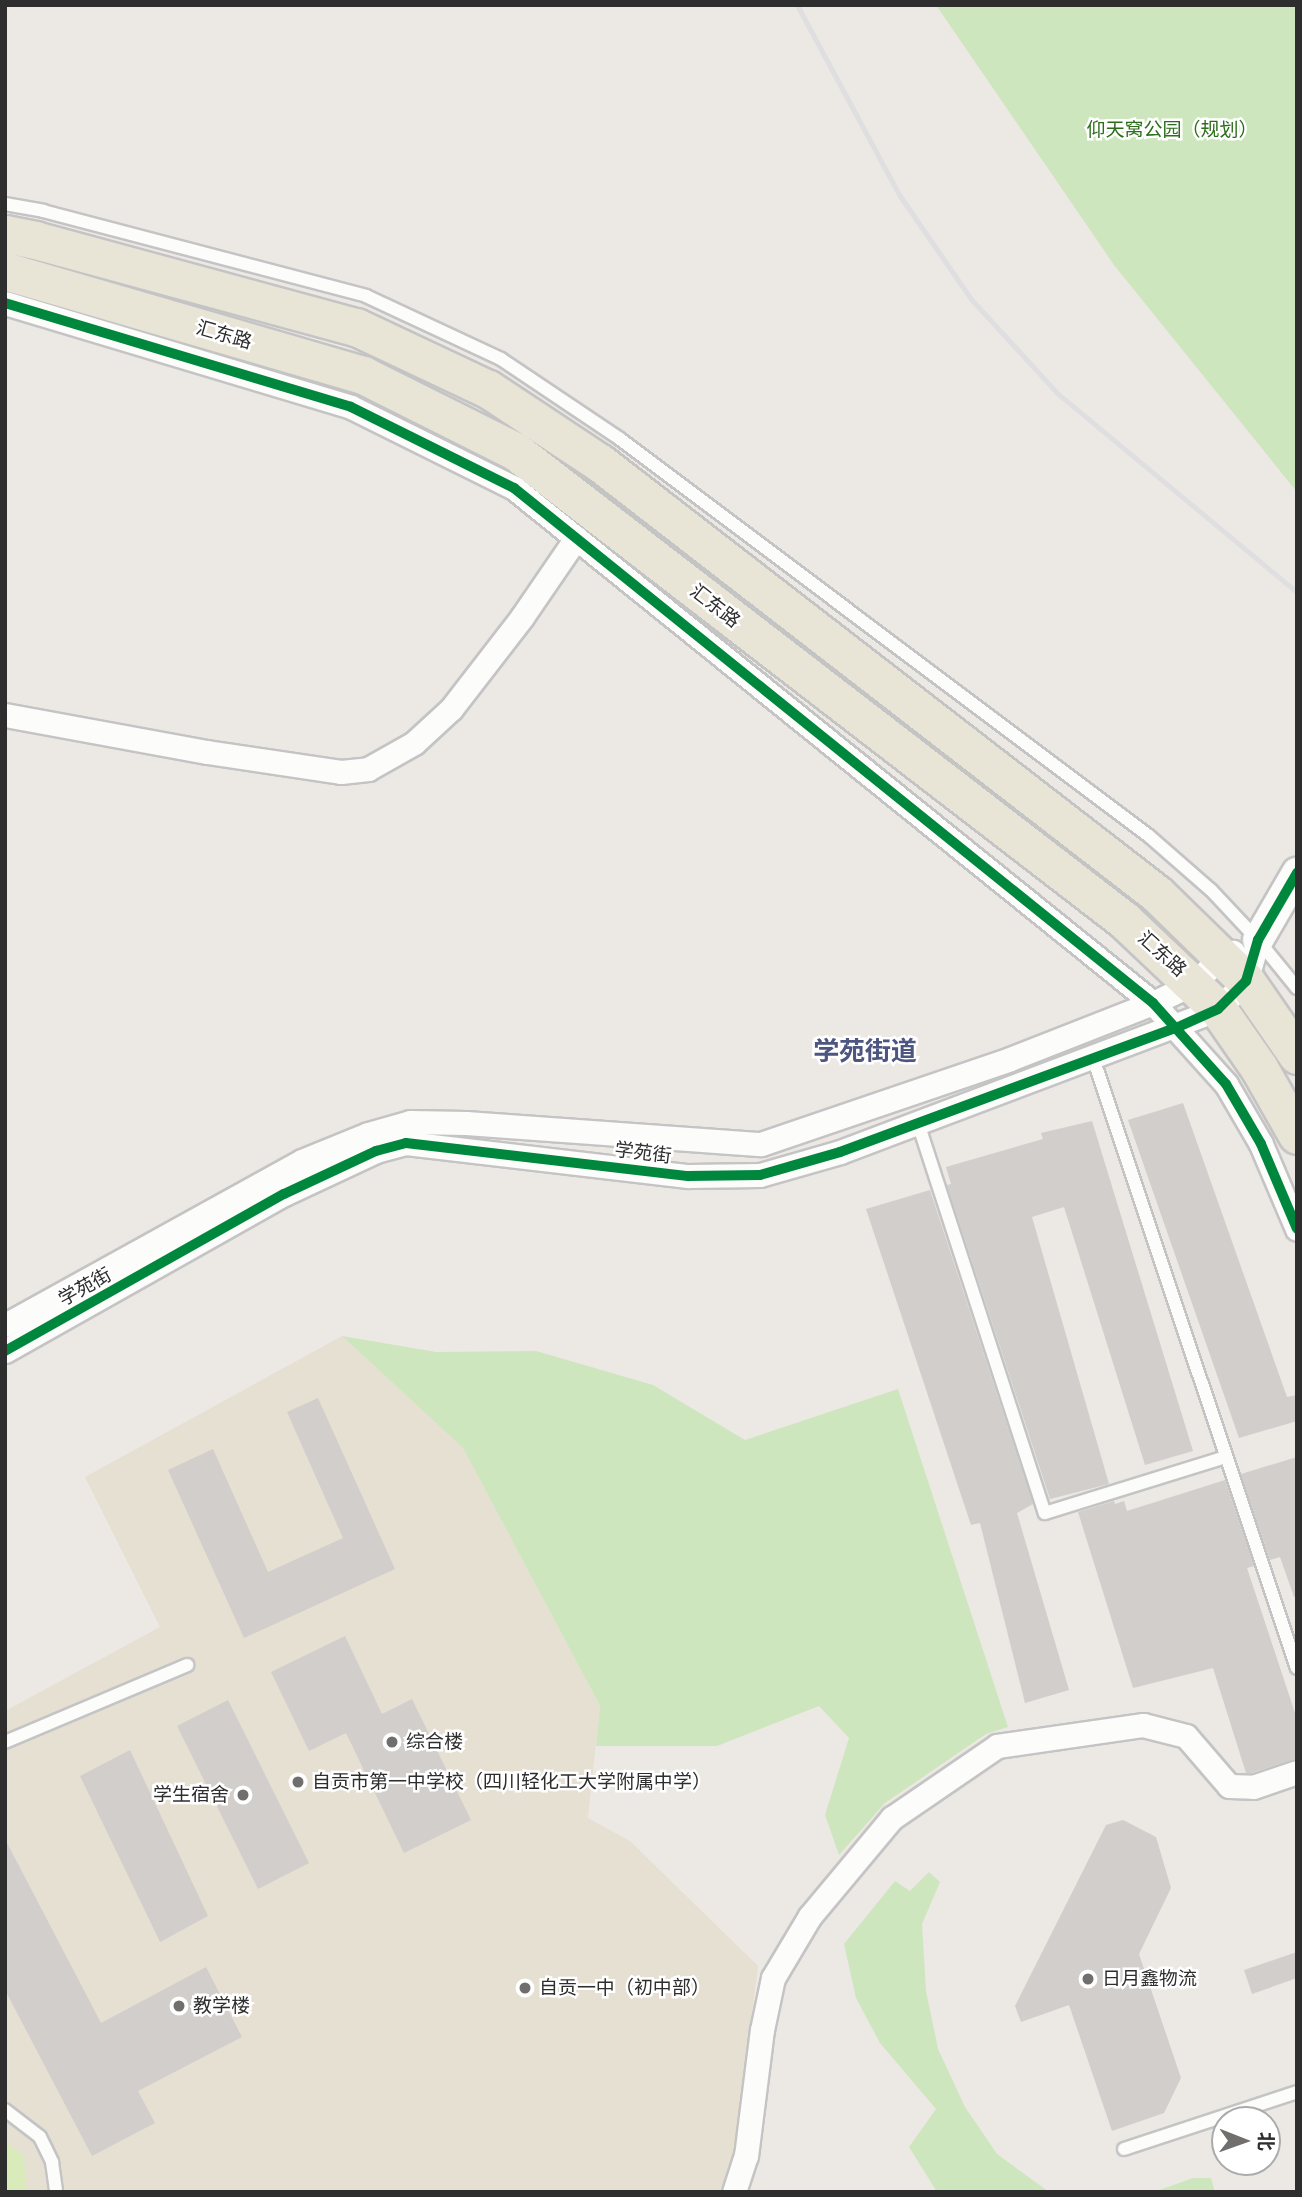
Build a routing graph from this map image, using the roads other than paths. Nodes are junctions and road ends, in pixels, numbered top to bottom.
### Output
1 (5, 204) edge
2 (5, 234) edge
3 (5, 271) edge
4 (5, 303) edge
5 (576, 538) junction
6 (5, 715) edge
7 (1297, 873) edge
8 (1258, 940) junction
9 (1234, 969) junction
10 (1194, 983) junction
11 (1297, 988) edge
12 (1153, 1003) junction
13 (1218, 1009) junction
14 (1176, 1028) junction
15 (1297, 1055) edge
16 (1093, 1058) junction
17 (918, 1123) junction
18 (1297, 1136) edge
19 (1297, 1229) edge
20 (5, 1325) edge
21 (5, 1351) edge
22 (1226, 1457) junction
23 (187, 1665) dead end
24 (1297, 1668) edge
25 (5, 1742) edge
26 (1297, 1772) edge
27 (1297, 2092) edge
28 (5, 2110) edge
29 (1124, 2149) dead end
30 (56, 2192) edge
31 (734, 2192) edge

1 - 8 lane
2 - 9 main road, 汇东路
3 - 10 main road, 汇东路
4 - 5 street
5 - 6 street
5 - 12 street
7 - 8 street
8 - 9 street
8 - 9 street, 学苑街
8 - 11 lane
9 - 10 street, 学苑街
9 - 13 street, 学苑街
9 - 15 main road, 汇东路
10 - 12 street, 学苑街
10 - 13 main road, 汇东路
12 - 14 street
12 - 20 street, 学苑街
13 - 14 street, 学苑街
13 - 18 main road, 汇东路
14 - 16 street, 学苑街
14 - 19 street
16 - 17 street, 学苑街
16 - 22 lane
17 - 21 street, 学苑街
17 - 22 lane
22 - 24 lane
23 - 25 lane
26 - 31 street
27 - 29 lane
28 - 30 lane

